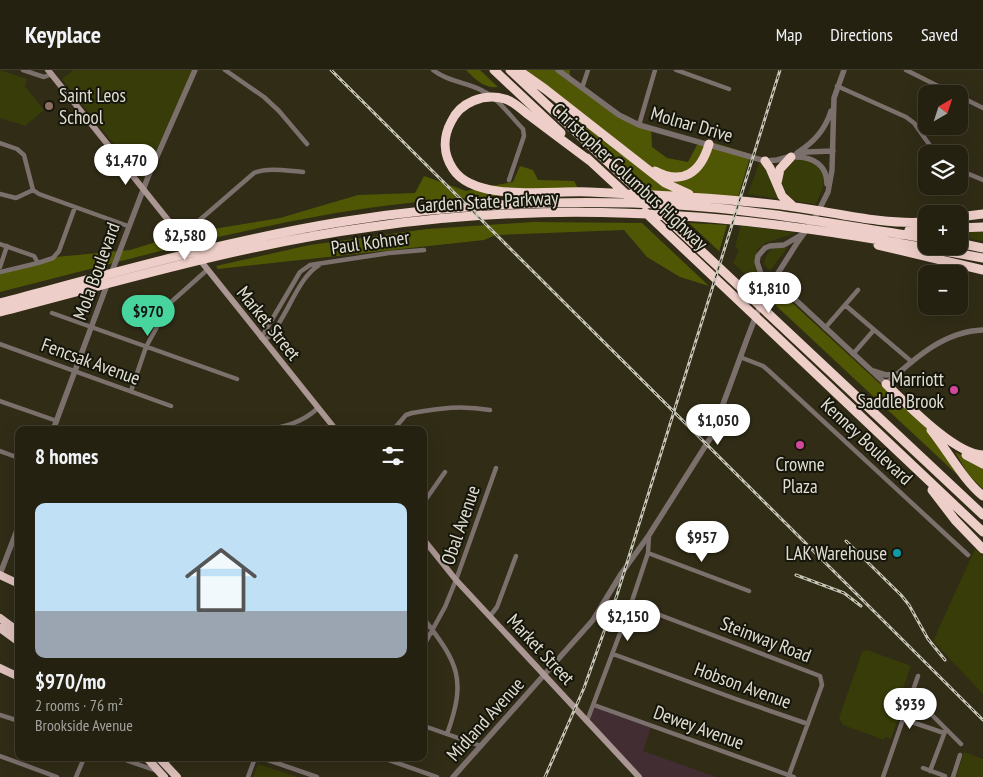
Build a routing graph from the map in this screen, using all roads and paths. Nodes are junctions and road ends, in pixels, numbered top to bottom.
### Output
1 (23, 70) edge
2 (195, 70) edge
3 (225, 70) edge
4 (433, 70) edge
5 (494, 70) edge
6 (510, 70) edge
7 (518, 70) edge
8 (558, 70) edge
9 (588, 70) edge
10 (654, 70) edge
11 (676, 70) edge
12 (844, 70) edge
13 (906, 70) edge
14 (50, 72) edge
15 (936, 85) edge
16 (837, 86) junction
17 (582, 88) junction
18 (729, 89) dead end
19 (834, 98) junction
20 (968, 100) edge
21 (983, 108) edge
22 (576, 113) junction
23 (639, 124) junction
24 (0, 143) edge
25 (307, 144) dead end
26 (709, 144) junction
27 (930, 145) edge
28 (833, 151) junction
29 (791, 157) junction
30 (590, 161) junction
31 (765, 161) junction
32 (304, 172) dead end
33 (968, 174) edge
34 (510, 180) dead end
35 (983, 180) edge
36 (778, 188) junction
37 (33, 190) junction
38 (143, 190) junction
39 (0, 194) edge
40 (734, 200) junction
41 (823, 202) junction
42 (75, 207) junction
43 (795, 207) junction
44 (490, 210) junction
45 (444, 214) junction
46 (983, 214) edge
47 (968, 216) edge
48 (918, 222) edge
49 (128, 226) junction
50 (863, 227) junction
51 (983, 227) edge
52 (968, 228) edge
53 (918, 231) edge
54 (822, 232) junction
55 (180, 237) junction
56 (918, 237) edge
57 (794, 241) junction
58 (0, 244) edge
59 (968, 245) edge
60 (7, 246) junction
61 (983, 248) edge
62 (424, 250) dead end
63 (983, 258) edge
64 (38, 263) junction
65 (320, 264) junction
66 (0, 267) edge
67 (207, 270) junction
68 (983, 270) edge
69 (0, 272) edge
70 (773, 281) junction
71 (858, 290) dead end
72 (0, 303) edge
73 (845, 305) junction
74 (0, 312) edge
75 (52, 313) dead end
76 (92, 326) junction
77 (825, 328) junction
78 (874, 330) junction
79 (983, 330) edge
80 (262, 339) junction
81 (0, 344) edge
82 (146, 347) junction
83 (853, 354) junction
84 (740, 357) junction
85 (912, 362) junction
86 (870, 370) junction
87 (75, 371) junction
88 (898, 374) junction
89 (237, 379) dead end
90 (886, 384) junction
91 (131, 391) junction
92 (0, 401) edge
93 (172, 406) dead end
94 (909, 406) junction
95 (318, 408) junction
96 (490, 410) dead end
97 (57, 421) junction
98 (55, 426) edge
99 (284, 426) edge
100 (333, 426) edge
101 (396, 426) edge
102 (929, 429) junction
103 (0, 451) edge
104 (983, 455) edge
105 (15, 457) edge
106 (983, 464) edge
107 (496, 468) dead end
108 (915, 468) junction
109 (445, 472) dead end
110 (983, 496) edge
111 (427, 498) edge
112 (983, 515) edge
113 (983, 532) edge
114 (649, 534) junction
115 (15, 536) edge
116 (427, 544) edge
117 (983, 549) edge
118 (648, 553) junction
119 (516, 556) dead end
120 (968, 556) dead end
121 (0, 574) edge
122 (456, 580) junction
123 (15, 582) edge
124 (749, 591) dead end
125 (631, 604) junction
126 (490, 616) junction
127 (0, 618) edge
128 (427, 623) edge
129 (0, 628) edge
130 (15, 629) edge
131 (433, 631) junction
132 (15, 639) edge
133 (427, 640) edge
134 (613, 654) junction
135 (0, 668) edge
136 (15, 675) edge
137 (544, 675) junction
138 (918, 676) dead end
139 (594, 705) junction
140 (0, 714) edge
141 (932, 715) dead end
142 (903, 719) junction
143 (15, 720) edge
144 (587, 721) junction
145 (808, 724) junction
146 (427, 727) edge
147 (945, 731) junction
148 (447, 734) junction
149 (961, 744) dead end
150 (482, 746) junction
151 (960, 755) dead end
152 (0, 756) edge
153 (83, 761) edge
154 (127, 761) edge
155 (149, 761) edge
156 (168, 761) edge
157 (254, 761) edge
158 (271, 761) edge
159 (392, 761) edge
160 (923, 768) dead end
161 (930, 771) junction
162 (162, 775) edge
163 (791, 776) edge
164 (945, 776) edge
165 (57, 777) edge
166 (76, 777) edge
167 (177, 777) edge
168 (248, 777) edge
169 (317, 777) edge
170 (436, 777) edge
171 (453, 777) edge
172 (638, 777) edge
173 (883, 777) edge
174 (953, 777) edge

1 - 14 street
2 - 38 street, Mola Boulevard
3 - 25 street
4 - 34 street
5 - 30 highway, Christopher Columbus Highway
6 - 112 highway, Christopher Columbus Highway
7 - 22 highway
8 - 17 street, Molnar Drive
9 - 17 street
10 - 23 street
11 - 18 street
12 - 16 street
13 - 15 street
14 - 38 main road, Market Street
16 - 19 street
16 - 27 street
17 - 23 street, Molnar Drive
19 - 28 street
19 - 29 street
20 - 21 street
22 - 26 highway
22 - 40 highway
23 - 26 street, Molnar Drive
24 - 37 street
26 - 31 street, Molnar Drive
28 - 29 street, Molnar Drive
28 - 41 street
29 - 31 street, Molnar Drive
29 - 36 highway
29 - 41 street
30 - 40 highway
30 - 108 highway, Christopher Columbus Highway
31 - 36 highway
32 - 55 street
33 - 35 street
36 - 43 highway
37 - 39 street
37 - 42 street
38 - 49 street, Mola Boulevard
38 - 55 main road, Market Street
40 - 43 highway
41 - 57 street
42 - 49 street
42 - 64 street
43 - 48 highway
44 - 45 highway, Garden State Parkway
44 - 50 highway, Garden State Parkway
44 - 54 highway, Garden State Parkway
45 - 72 highway, Garden State Parkway
45 - 74 highway, Garden State Parkway
46 - 47 highway
49 - 76 street, Mola Boulevard
50 - 53 highway
50 - 56 highway, Garden State Parkway
51 - 52 highway
54 - 63 highway, Garden State Parkway
54 - 68 highway
55 - 67 main road, Market Street
57 - 70 street, Midland Avenue
57 - 70 street
58 - 60 street
59 - 61 highway
60 - 64 street
60 - 66 street
62 - 65 street, Paul Kohner
64 - 69 street
65 - 80 street, Paul Kohner
65 - 80 street, Paul Kohner
67 - 80 main road, Market Street
67 - 82 street
70 - 77 street
70 - 84 street, Midland Avenue
71 - 73 street
73 - 77 street
73 - 78 street
75 - 76 street
76 - 82 street
76 - 87 street, Mola Boulevard
77 - 83 street
78 - 83 street
78 - 85 street
79 - 85 street
80 - 95 main road, Market Street
81 - 87 street, Fencsak Avenue
82 - 89 street
82 - 91 street
83 - 86 street
84 - 114 street, Midland Avenue
84 - 120 street, Kenney Boulevard
85 - 88 street
86 - 88 street
86 - 90 street
87 - 91 street, Fencsak Avenue
87 - 97 street, Mola Boulevard
88 - 90 street
90 - 94 highway
91 - 93 street, Fencsak Avenue
92 - 97 street
94 - 102 highway
94 - 104 highway
95 - 99 street
95 - 100 main road, Market Street
96 - 101 street
97 - 98 street, Mola Boulevard
102 - 106 highway
102 - 110 highway
103 - 105 street
107 - 122 street, Obal Avenue
108 - 113 highway, Christopher Columbus Highway
108 - 117 highway
109 - 111 street
114 - 118 street
114 - 137 street, Midland Avenue
115 - 121 street
116 - 122 main road, Market Street
118 - 124 street
118 - 125 street
119 - 126 street
121 - 123 highway
122 - 126 main road, Market Street
122 - 131 street, Obal Avenue
125 - 134 street
125 - 145 street, Steinway Road
126 - 137 main road, Market Street
127 - 130 highway
128 - 131 street
129 - 132 highway
131 - 133 street, Obal Avenue
131 - 148 street
134 - 139 street
134 - 145 street, Hobson Avenue
135 - 136 highway
137 - 144 main road, Market Street
137 - 150 street, Midland Avenue
138 - 142 street
139 - 144 street
139 - 163 street, Dewey Avenue
140 - 143 street
141 - 147 street
142 - 147 street
142 - 173 street
144 - 172 main road, Market Street
145 - 163 street, Steinway Road
146 - 148 street
147 - 149 street
147 - 161 street
148 - 150 street
150 - 171 street, Midland Avenue
151 - 174 street
152 - 165 street
153 - 166 street
154 - 162 street
155 - 162 highway
156 - 167 highway
157 - 168 street
158 - 169 street
159 - 170 street
160 - 161 street
161 - 164 street

